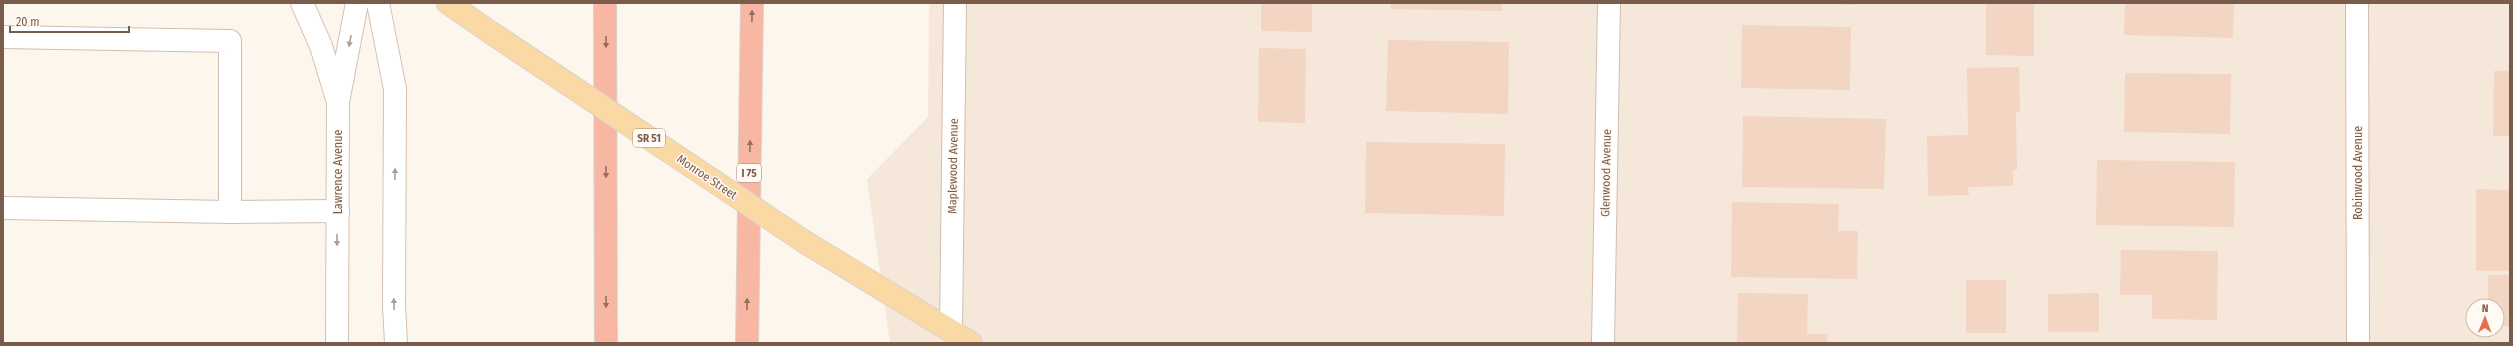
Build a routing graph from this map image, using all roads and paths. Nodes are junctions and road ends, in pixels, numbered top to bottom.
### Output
1 (302, 3) edge
2 (357, 3) edge
3 (378, 3) edge
4 (448, 3) edge
5 (606, 3) edge
6 (752, 3) edge
7 (955, 3) edge
8 (1609, 3) edge
9 (2357, 3) edge
10 (3, 37) edge
11 (338, 102) junction
12 (3, 208) edge
13 (338, 211) junction
14 (230, 212) junction
15 (951, 329) junction
16 (337, 343) edge
17 (396, 343) edge
18 (606, 343) edge
19 (747, 343) edge
20 (971, 343) edge
21 (1603, 343) edge
22 (2358, 343) edge

1 - 11 street
2 -> 11 street, Lawrence Avenue
17 -> 3 street
4 - 15 main road, Monroe Street / SR 51, bridge
5 -> 18 highway
19 -> 6 highway, I 75
7 - 15 street, Maplewood Avenue
8 - 21 street, Glenwood Avenue
9 - 22 street, Robinwood Avenue
10 - 14 street
11 - 13 street, Lawrence Avenue
12 - 14 street
13 - 14 street
13 -> 16 street, Lawrence Avenue
15 - 20 main road, Monroe Street / SR 51

